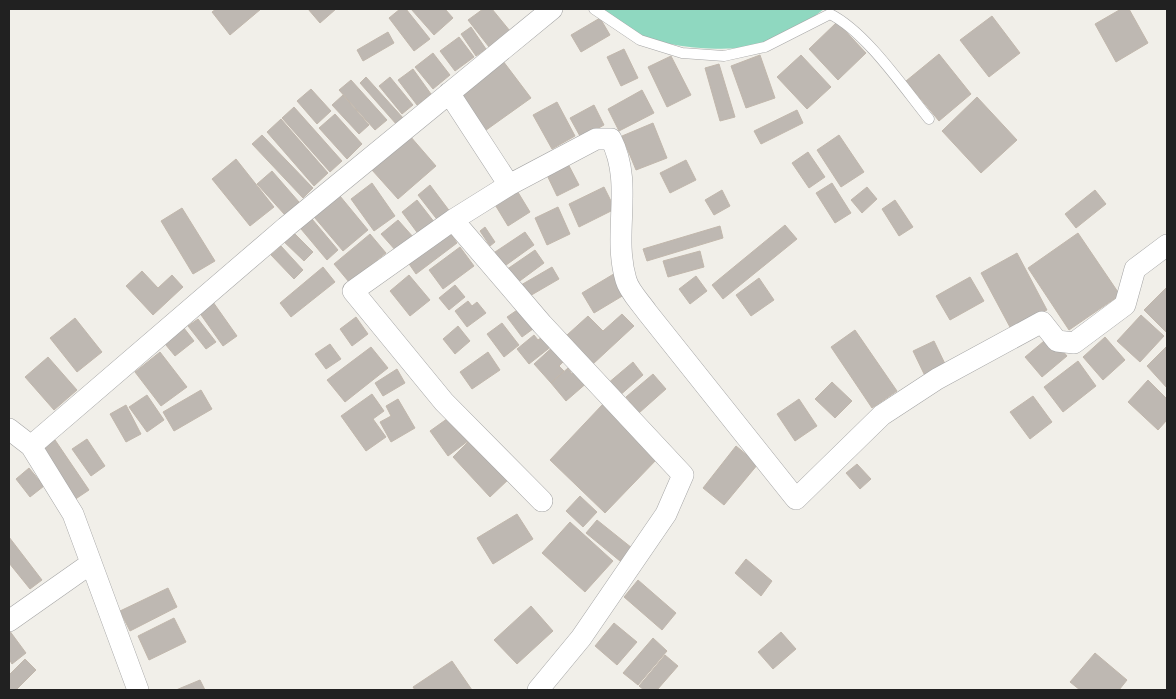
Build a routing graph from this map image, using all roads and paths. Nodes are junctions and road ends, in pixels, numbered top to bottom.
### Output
1 (552, 9) edge
2 (594, 9) edge
3 (449, 93) junction
4 (929, 119) dead end
5 (509, 185) junction
6 (453, 220) junction
7 (1164, 254) edge
8 (9, 429) edge
9 (31, 446) junction
10 (542, 501) dead end
11 (90, 564) junction
12 (9, 620) edge
13 (138, 690) edge
14 (538, 690) edge

1 - 3 street
2 - 4 lane
3 - 5 street
3 - 9 street
5 - 6 street
5 - 7 street
6 - 10 street
6 - 14 street
8 - 9 street
9 - 11 street
11 - 12 street
11 - 13 street

